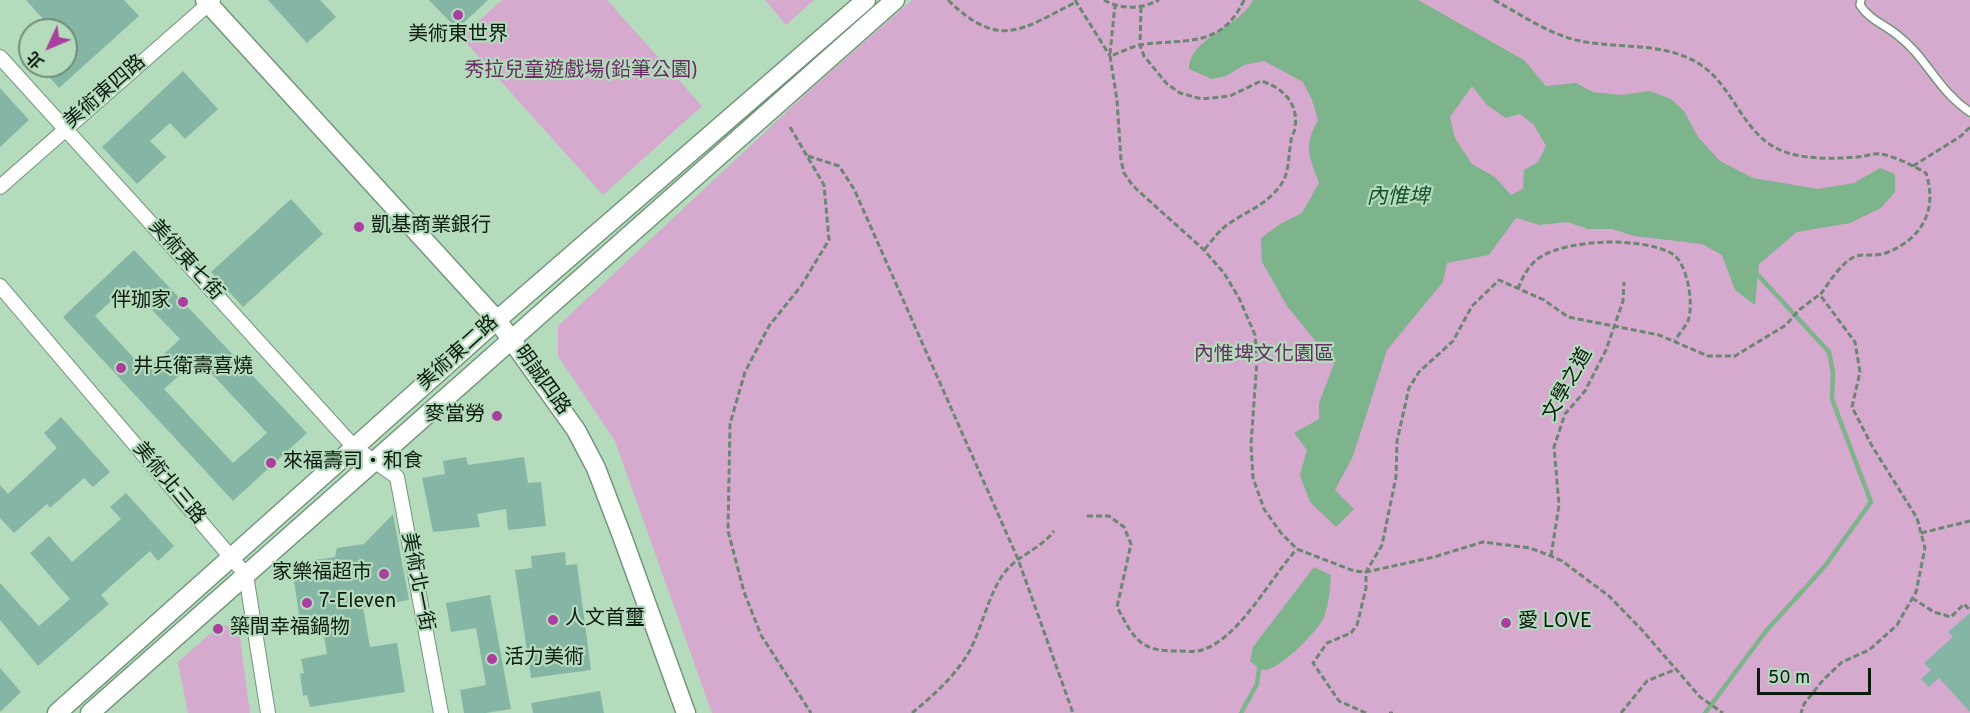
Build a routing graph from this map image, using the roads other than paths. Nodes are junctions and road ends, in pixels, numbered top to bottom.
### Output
1 (866, 0) edge
2 (895, 0) edge
3 (1861, 0) edge
4 (209, 1) edge
5 (0, 57) edge
6 (1970, 112) edge
7 (65, 130) junction
8 (0, 187) edge
9 (0, 286) edge
10 (497, 320) junction
11 (512, 340) junction
12 (354, 447) junction
13 (375, 460) junction
14 (231, 558) junction
15 (246, 574) junction
16 (57, 713) edge
17 (90, 713) edge
18 (268, 713) edge
19 (441, 713) edge
20 (686, 713) edge

1 - 10 street, 美術東二路
2 - 11 street, 美術東二路
3 - 6 lane
4 - 7 street, 美術東四路
4 - 10 street, 明誠四路
5 - 7 street, 美術東七街
7 - 8 street, 美術東四路
7 - 12 street, 美術東七街
9 - 14 street, 美術北三路
10 - 11 street, 明誠四路
10 - 12 street, 美術東二路
11 - 13 street, 美術東二路
11 - 20 street, 明誠四路
12 - 13 street, 美術東七街
12 - 14 street, 美術東二路
13 - 15 street, 美術東二路
13 - 19 street, 美術北一街
14 - 15 street, 美術北三路
14 - 16 street, 美術東二路
15 - 17 street, 美術東二路
15 - 18 street

